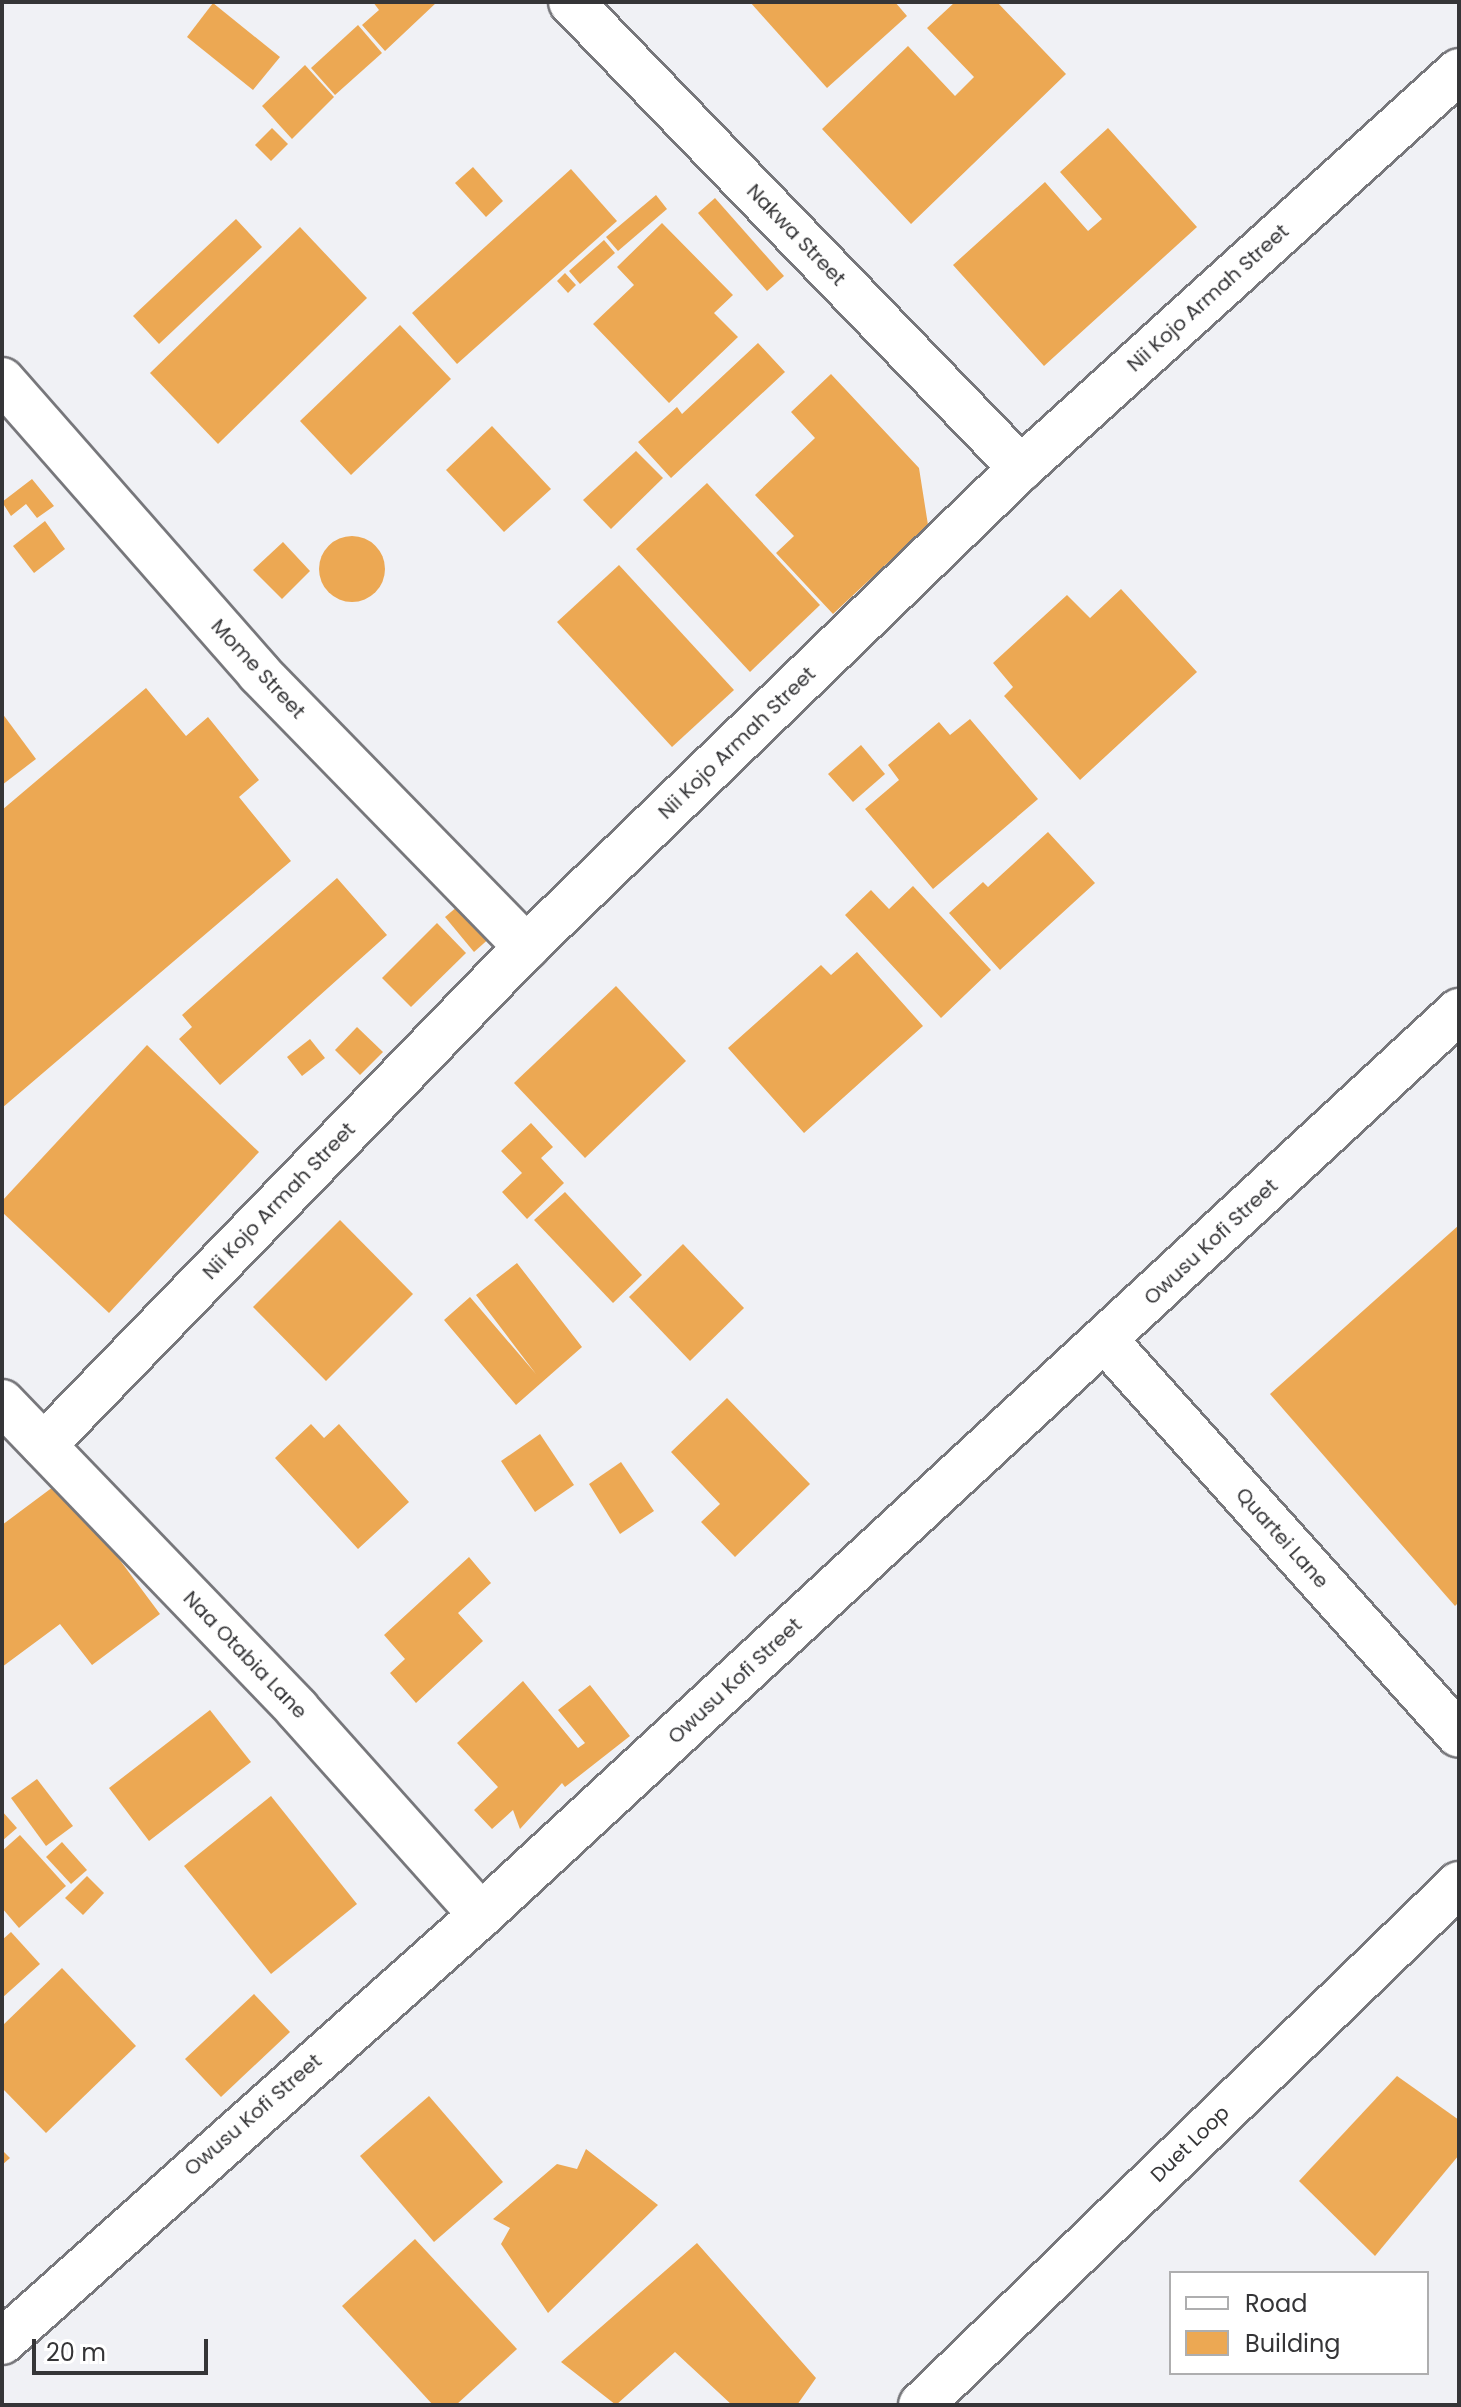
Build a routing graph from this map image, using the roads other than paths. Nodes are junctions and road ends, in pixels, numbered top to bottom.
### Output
1 (571, 2) edge
2 (1459, 71) edge
3 (2, 380) edge
4 (1021, 468) junction
5 (526, 947) junction
6 (1459, 1011) edge
7 (1105, 1340) junction
8 (2, 1402) edge
9 (44, 1445) junction
10 (1459, 1735) edge
11 (1459, 1884) edge
12 (481, 1915) junction
13 (2, 2342) edge
14 (921, 2405) edge

1 - 4 street, Nakwa Street
2 - 4 street, Nii Kojo Armah Street
3 - 5 street, Mome Street
4 - 5 street, Nii Kojo Armah Street
5 - 9 street, Nii Kojo Armah Street
6 - 7 street, Owusu Kofi Street
7 - 10 street, Quartei Lane
7 - 12 street, Owusu Kofi Street
8 - 9 street, Naa Otabia Lane
9 - 12 street, Naa Otabia Lane
11 - 14 street, Duet Loop
12 - 13 street, Owusu Kofi Street

